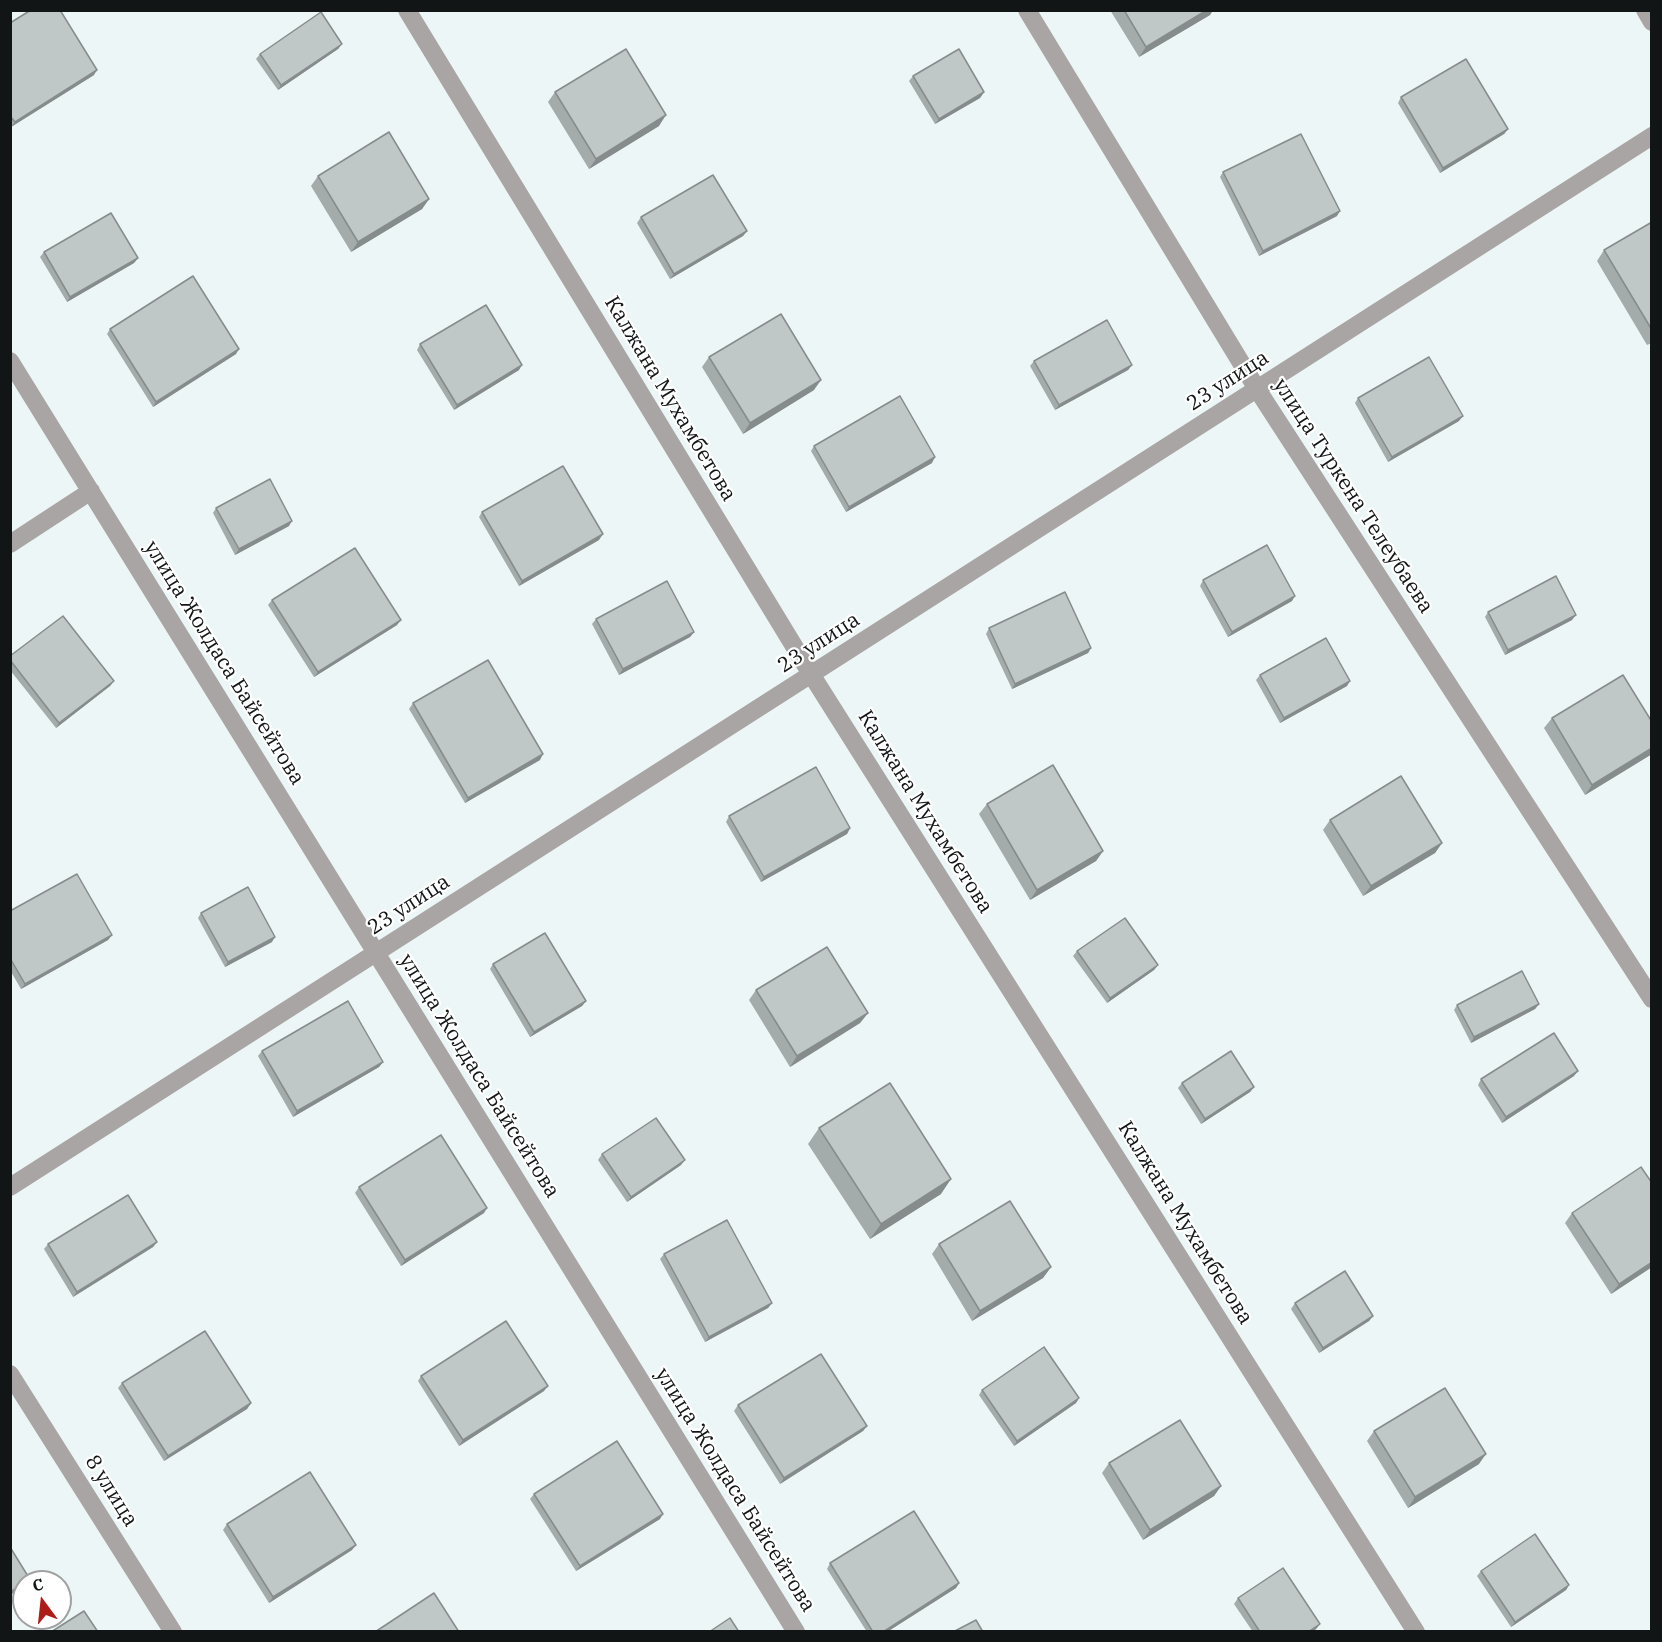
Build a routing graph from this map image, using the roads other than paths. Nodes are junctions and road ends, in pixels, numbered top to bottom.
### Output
1 (407, 10) edge
2 (1027, 10) edge
3 (1645, 10) edge
4 (1652, 22) edge
5 (1652, 136) edge
6 (10, 361) edge
7 (1257, 389) junction
8 (91, 491) junction
9 (10, 544) edge
10 (811, 674) junction
11 (376, 952) junction
12 (1652, 999) edge
13 (10, 1187) edge
14 (10, 1374) edge
15 (173, 1632) edge
16 (796, 1632) edge
17 (1416, 1632) edge

1 - 10 street, Калжана Мухамбетова
2 - 7 street, улица Туркена Телеубаева
3 - 4 street
5 - 7 street, 23 улица
6 - 8 street, улица Жолдаса Байсейтова
7 - 10 street, 23 улица
7 - 12 street, улица Туркена Телеубаева
8 - 9 street
8 - 11 street, улица Жолдаса Байсейтова
10 - 11 street, 23 улица
10 - 17 street, Калжана Мухамбетова
11 - 13 street, 23 улица
11 - 16 street, улица Жолдаса Байсейтова
14 - 15 street, 8 улица

